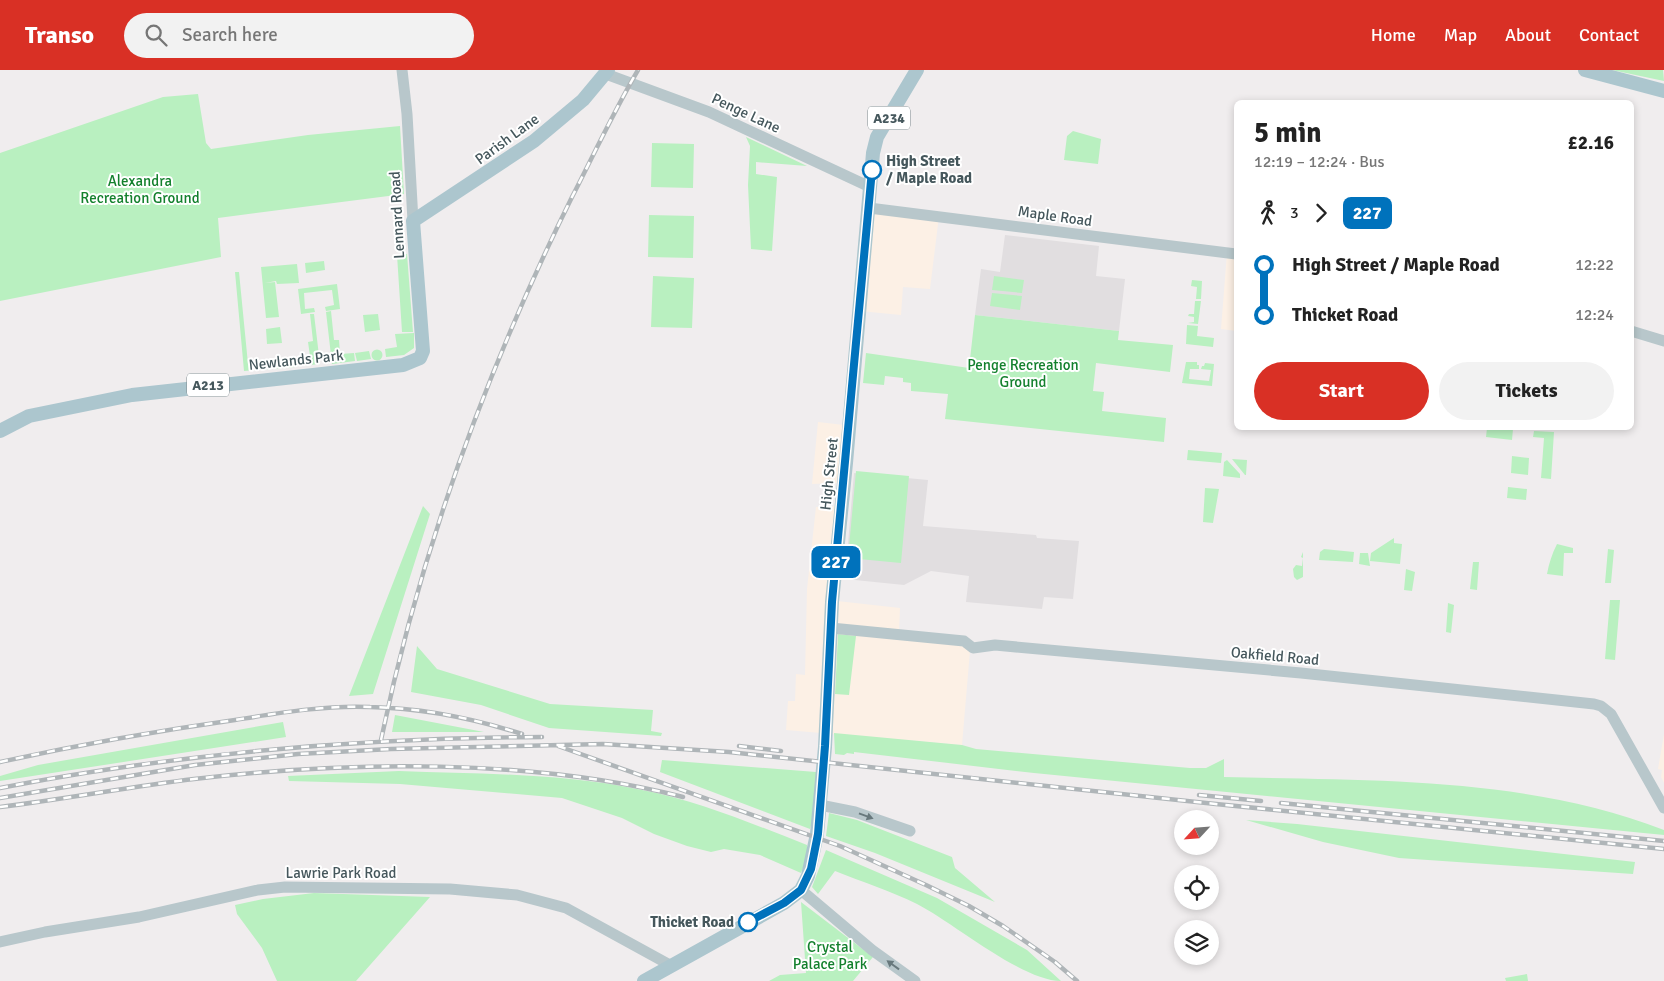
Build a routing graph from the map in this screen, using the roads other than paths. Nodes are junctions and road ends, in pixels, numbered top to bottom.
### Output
1 (402, 70) edge
2 (917, 70) edge
3 (1585, 70) edge
4 (607, 72) edge
5 (1664, 91) edge
6 (870, 187) junction
7 (869, 208) junction
8 (413, 220) junction
9 (1234, 254) edge
10 (1634, 332) edge
11 (1664, 341) edge
12 (420, 358) joint
13 (0, 431) edge
14 (831, 628) junction
15 (820, 805) junction
16 (1663, 807) edge
17 (910, 831) dead end
18 (801, 890) junction
19 (0, 942) edge
20 (670, 965) junction
21 (644, 981) edge
22 (915, 981) edge

1 - 8 street, Lennard Road
2 - 6 main road, High Street / A234
3 - 5 main road
4 - 6 street, Penge Lane
4 - 8 main road, Parish Lane
6 - 7 main road, High Street / A234
7 - 9 street, Maple Road
7 - 14 main road, High Street / A234
8 - 12 main road, Lennard Road / A213
10 - 11 street
12 - 13 main road, Newlands Park / A213
14 - 15 main road, High Street / A234
14 - 16 street, Oakfield Road
15 -> 17 street
15 - 18 main road, High Street / A234
18 - 20 main road, A234
22 -> 18 street
19 - 20 street, Lawrie Park Road
20 - 21 main road, A234

